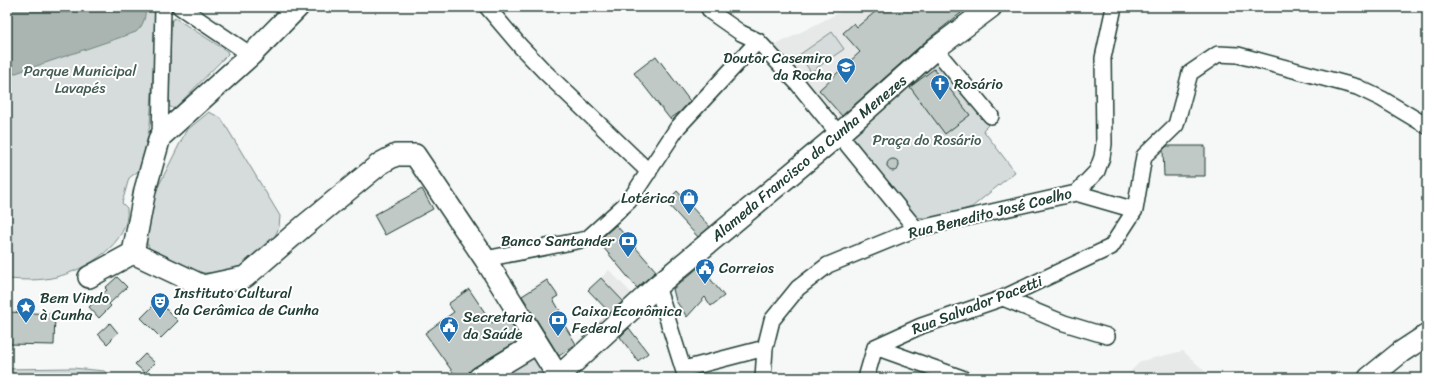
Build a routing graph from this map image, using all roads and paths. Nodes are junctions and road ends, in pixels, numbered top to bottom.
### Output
1 (163, 7) edge
2 (180, 7) edge
3 (298, 7) edge
4 (486, 7) edge
5 (708, 7) edge
6 (991, 7) edge
7 (1114, 7) edge
8 (758, 42) junction
9 (935, 49) junction
10 (251, 55) junction
11 (991, 116) dead end
12 (1427, 126) edge
13 (838, 135) junction
14 (160, 137) junction
15 (649, 172) junction
16 (1076, 194) junction
17 (1135, 210) junction
18 (916, 229) junction
19 (134, 253) junction
20 (485, 258) junction
21 (89, 277) dead end
22 (658, 286) junction
23 (1003, 298) junction
24 (1427, 335) edge
25 (1107, 336) dead end
26 (537, 343) junction
27 (875, 347) junction
28 (765, 348) junction
29 (685, 373) edge
30 (479, 378) edge
31 (558, 378) edge
32 (763, 378) edge
33 (866, 378) edge
34 (962, 378) edge
35 (1369, 378) edge

1 - 14 street
2 - 10 street
3 - 10 street
4 - 15 street
5 - 8 street
6 - 9 street, Alameda Francisco da Cunha Menezes
7 - 16 street, Rua Benedito José Coelho
8 - 13 street
8 - 15 street
9 - 11 street
9 - 13 street, Alameda Francisco da Cunha Menezes
10 - 14 street
12 - 17 street
13 - 18 street
13 - 22 street, Alameda Francisco da Cunha Menezes
14 - 19 street
15 - 20 street
16 - 17 street
16 - 18 street, Rua Benedito José Coelho
17 - 23 street, Rua Salvador Pacetti
18 - 28 street, Rua Benedito José Coelho
19 - 20 street
19 - 21 street
20 - 26 street
22 - 29 street
22 - 31 street, Alameda Francisco da Cunha Menezes
23 - 25 street
23 - 27 street, Rua Salvador Pacetti
24 - 35 street
26 - 30 street
26 - 31 street
27 - 33 street
27 - 34 street
28 - 29 street
28 - 32 street, Rua Benedito José Coelho

